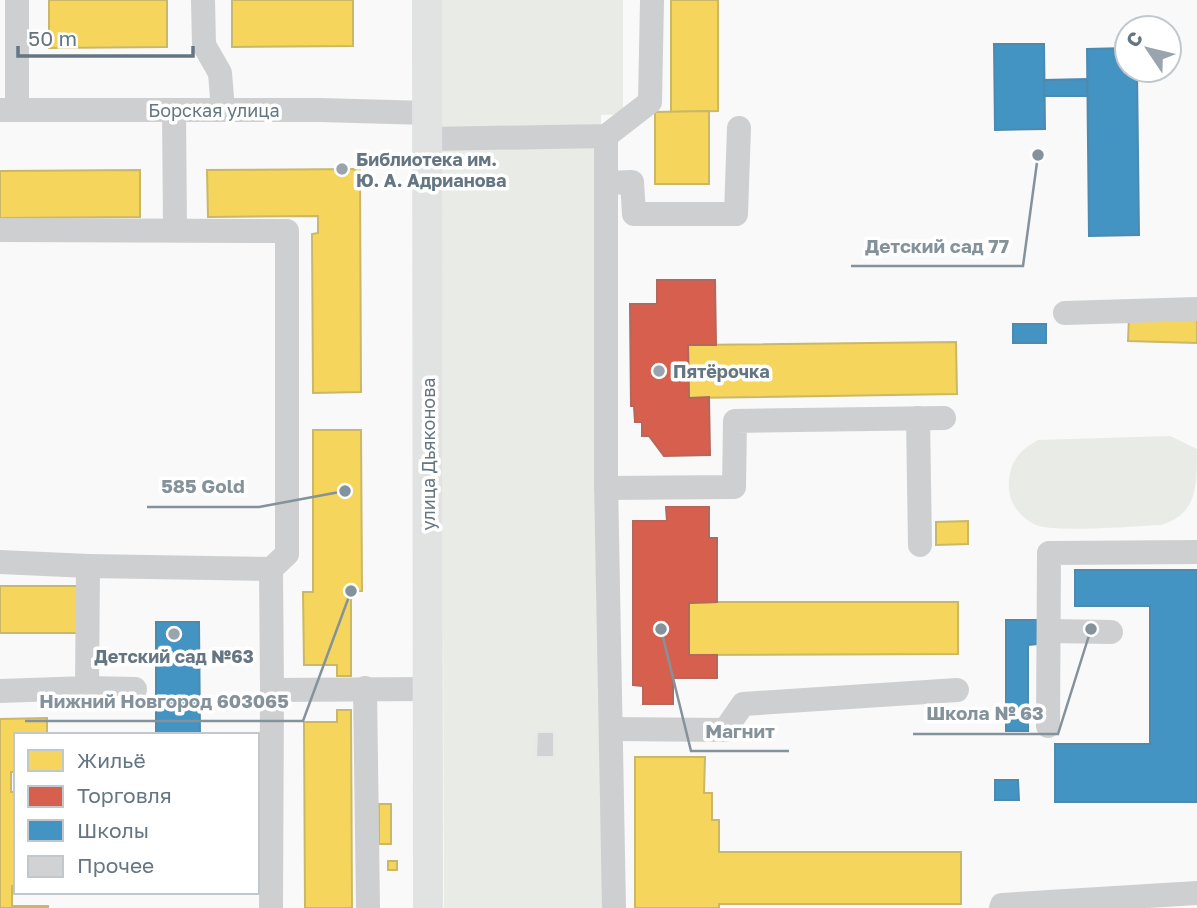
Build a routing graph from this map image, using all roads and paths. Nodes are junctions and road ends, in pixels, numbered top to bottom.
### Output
1 (17, 0) edge
2 (202, 0) edge
3 (427, 0) edge
4 (652, 0) edge
5 (9, 110) edge
6 (174, 110) junction
7 (223, 110) junction
8 (428, 126) junction
9 (739, 128) dead end
10 (606, 136) junction
11 (606, 183) junction
12 (0, 230) edge
13 (175, 230) junction
14 (1197, 309) edge
15 (1065, 313) dead end
16 (918, 418) junction
17 (944, 418) dead end
18 (606, 488) junction
19 (920, 545) dead end
20 (1197, 552) edge
21 (0, 562) edge
22 (88, 566) junction
23 (271, 569) junction
24 (1049, 631) junction
25 (1111, 632) dead end
26 (87, 688) junction
27 (365, 688) junction
28 (135, 689) dead end
29 (428, 689) junction
30 (272, 690) junction
31 (957, 690) dead end
32 (0, 691) edge
33 (1048, 726) dead end
34 (612, 729) junction
35 (1197, 893) edge
36 (271, 908) edge
37 (368, 908) edge
38 (428, 908) edge
39 (614, 908) edge
40 (1001, 908) edge

1 - 5 street
2 - 7 street
3 - 8 main road, улица Дьяконова
4 - 10 street
5 - 6 street, Борская улица
6 - 7 street, Борская улица
6 - 13 street
7 - 8 street, Борская улица
8 - 10 street, Борская улица
8 - 29 main road, улица Дьяконова
9 - 11 street
10 - 11 street
11 - 18 street
12 - 13 street
13 - 23 street
14 - 15 street
16 - 17 street
16 - 18 street
16 - 19 street
18 - 34 street
20 - 24 street
21 - 22 street
22 - 23 street
22 - 26 street
23 - 30 street
24 - 25 street
24 - 33 street
26 - 28 street
26 - 32 street
27 - 29 street
27 - 30 street
27 - 37 street
29 - 38 main road, улица Дьяконова
30 - 36 street
31 - 34 street
34 - 39 street
35 - 40 street

